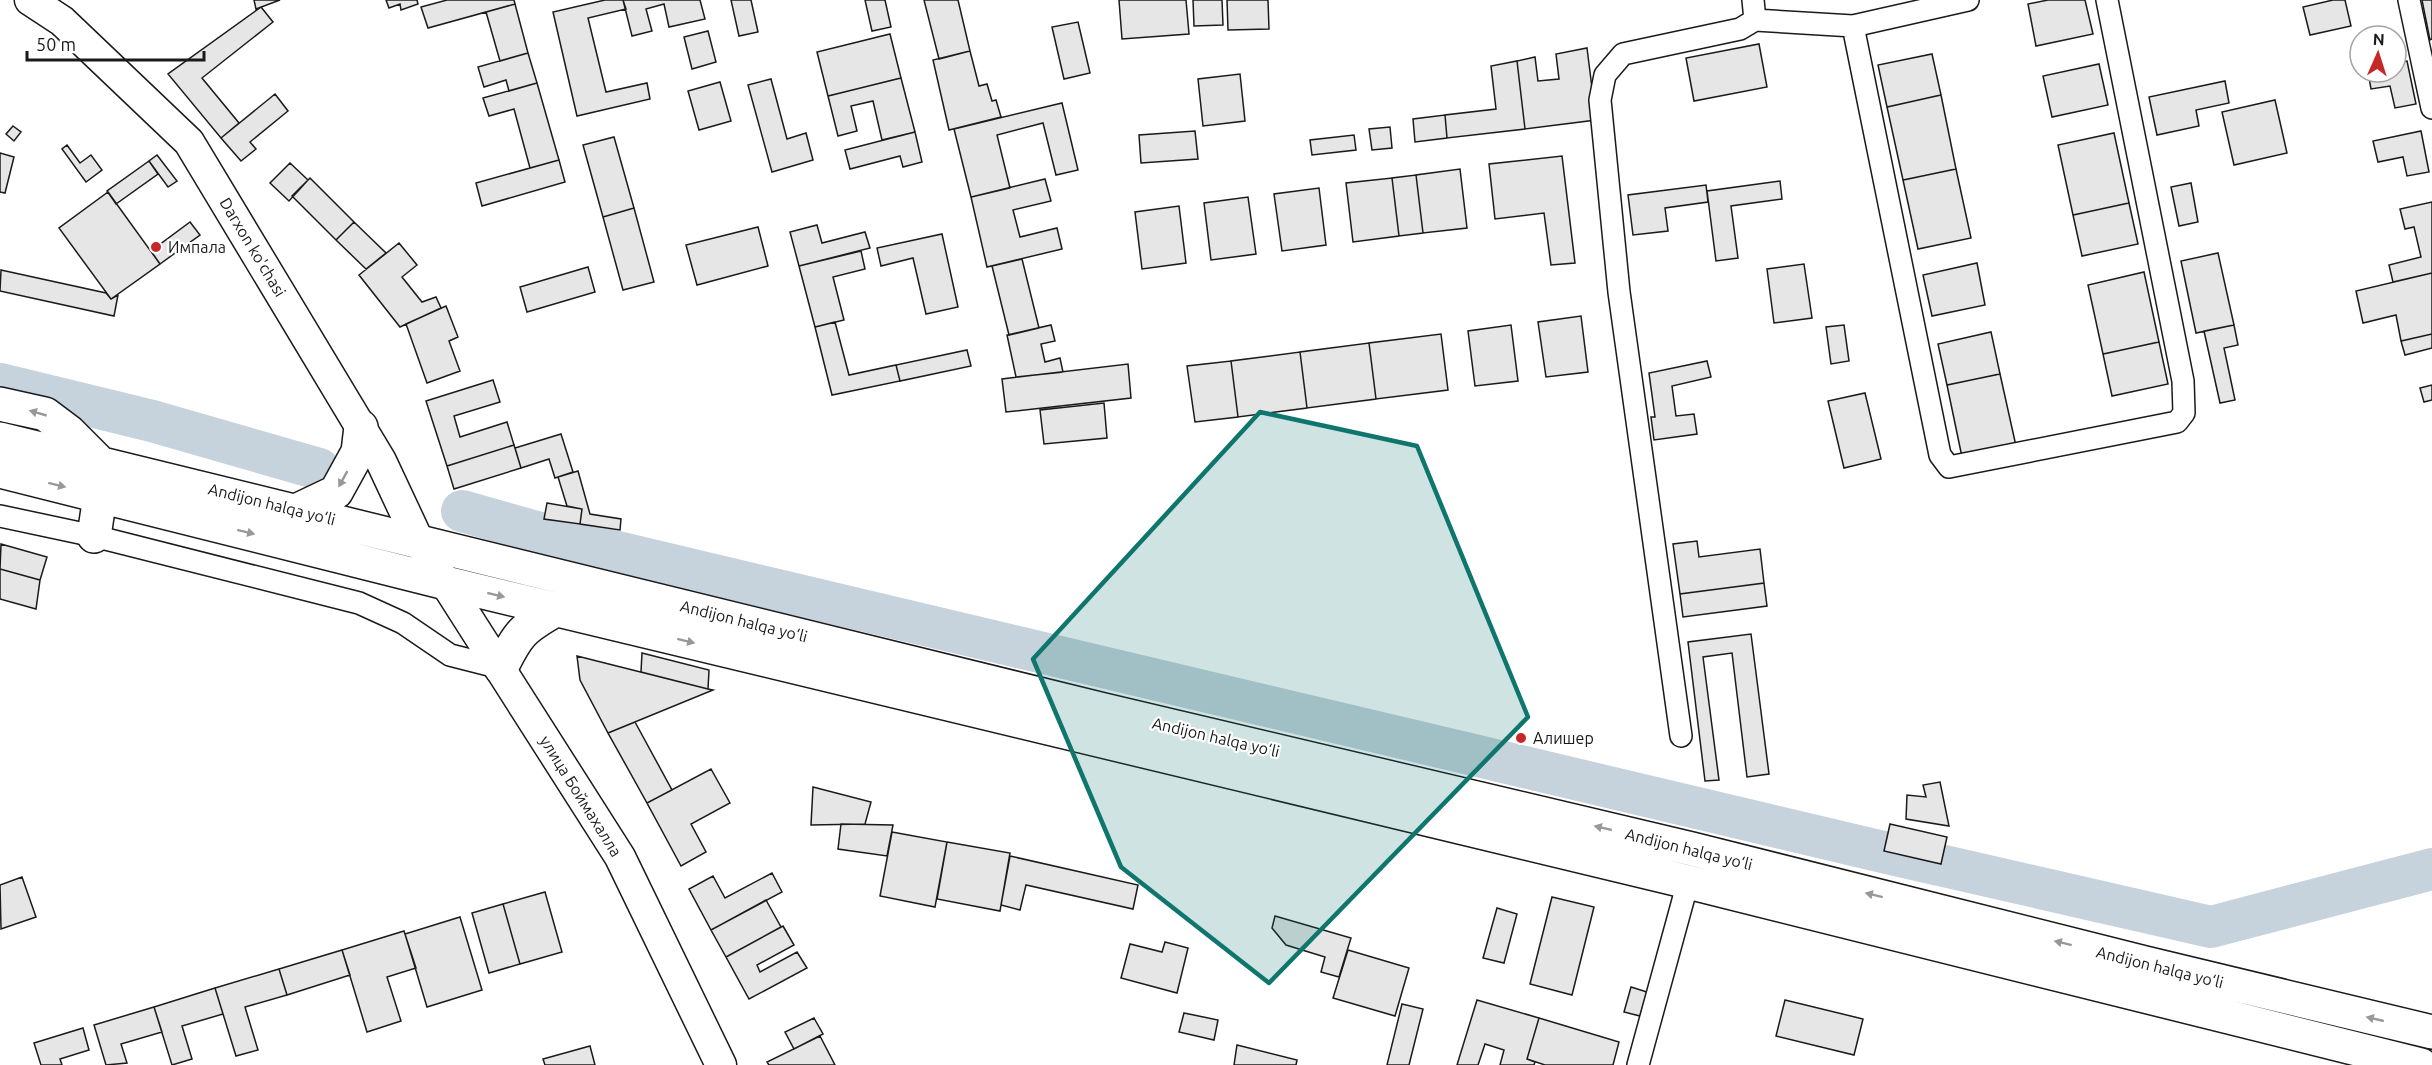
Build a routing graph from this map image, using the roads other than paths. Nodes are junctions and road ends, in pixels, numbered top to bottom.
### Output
1 (30, 0) edge
2 (1968, 0) edge
3 (2107, 0) edge
4 (2409, 0) edge
5 (1754, 10) edge
6 (1853, 26) junction
7 (2432, 108) edge
8 (0, 404) edge
9 (361, 427) junction
10 (0, 439) edge
11 (99, 462) junction
12 (0, 471) edge
13 (100, 496) junction
14 (298, 510) junction
15 (0, 516) edge
16 (94, 536) junction
17 (418, 540) junction
18 (446, 583) junction
19 (557, 609) junction
20 (501, 668) junction
21 (1681, 736) dead end
22 (1688, 882) junction
23 (2432, 1032) edge
24 (721, 1065) edge
25 (1638, 1065) edge
26 (2421, 1065) edge

1 - 9 main road, Darxon ko'chasi
2 - 6 street
3 - 6 street
4 - 7 street
5 - 6 street
5 - 21 street
11 -> 8 highway
9 -> 14 highway
9 - 17 main road, Darxon ko'chasi
10 - 11 highway, Andijon halqa yo‘li
11 - 14 highway, Andijon halqa yo‘li
12 -> 13 highway, Andijon halqa yo‘li
13 - 16 highway
13 -> 18 highway, Andijon halqa yo‘li
14 - 17 highway, Andijon halqa yo‘li
15 - 16 street
16 - 20 street
17 - 18 main road, улица Боймахалла
23 -> 17 highway, Andijon halqa yo‘li
18 -> 19 highway, Andijon halqa yo‘li
18 - 20 main road, улица Боймахалла
19 - 20 highway
19 -> 22 highway, Andijon halqa yo‘li
20 - 24 main road, улица Боймахалла
22 - 25 street
22 - 26 highway, Andijon halqa yo‘li

